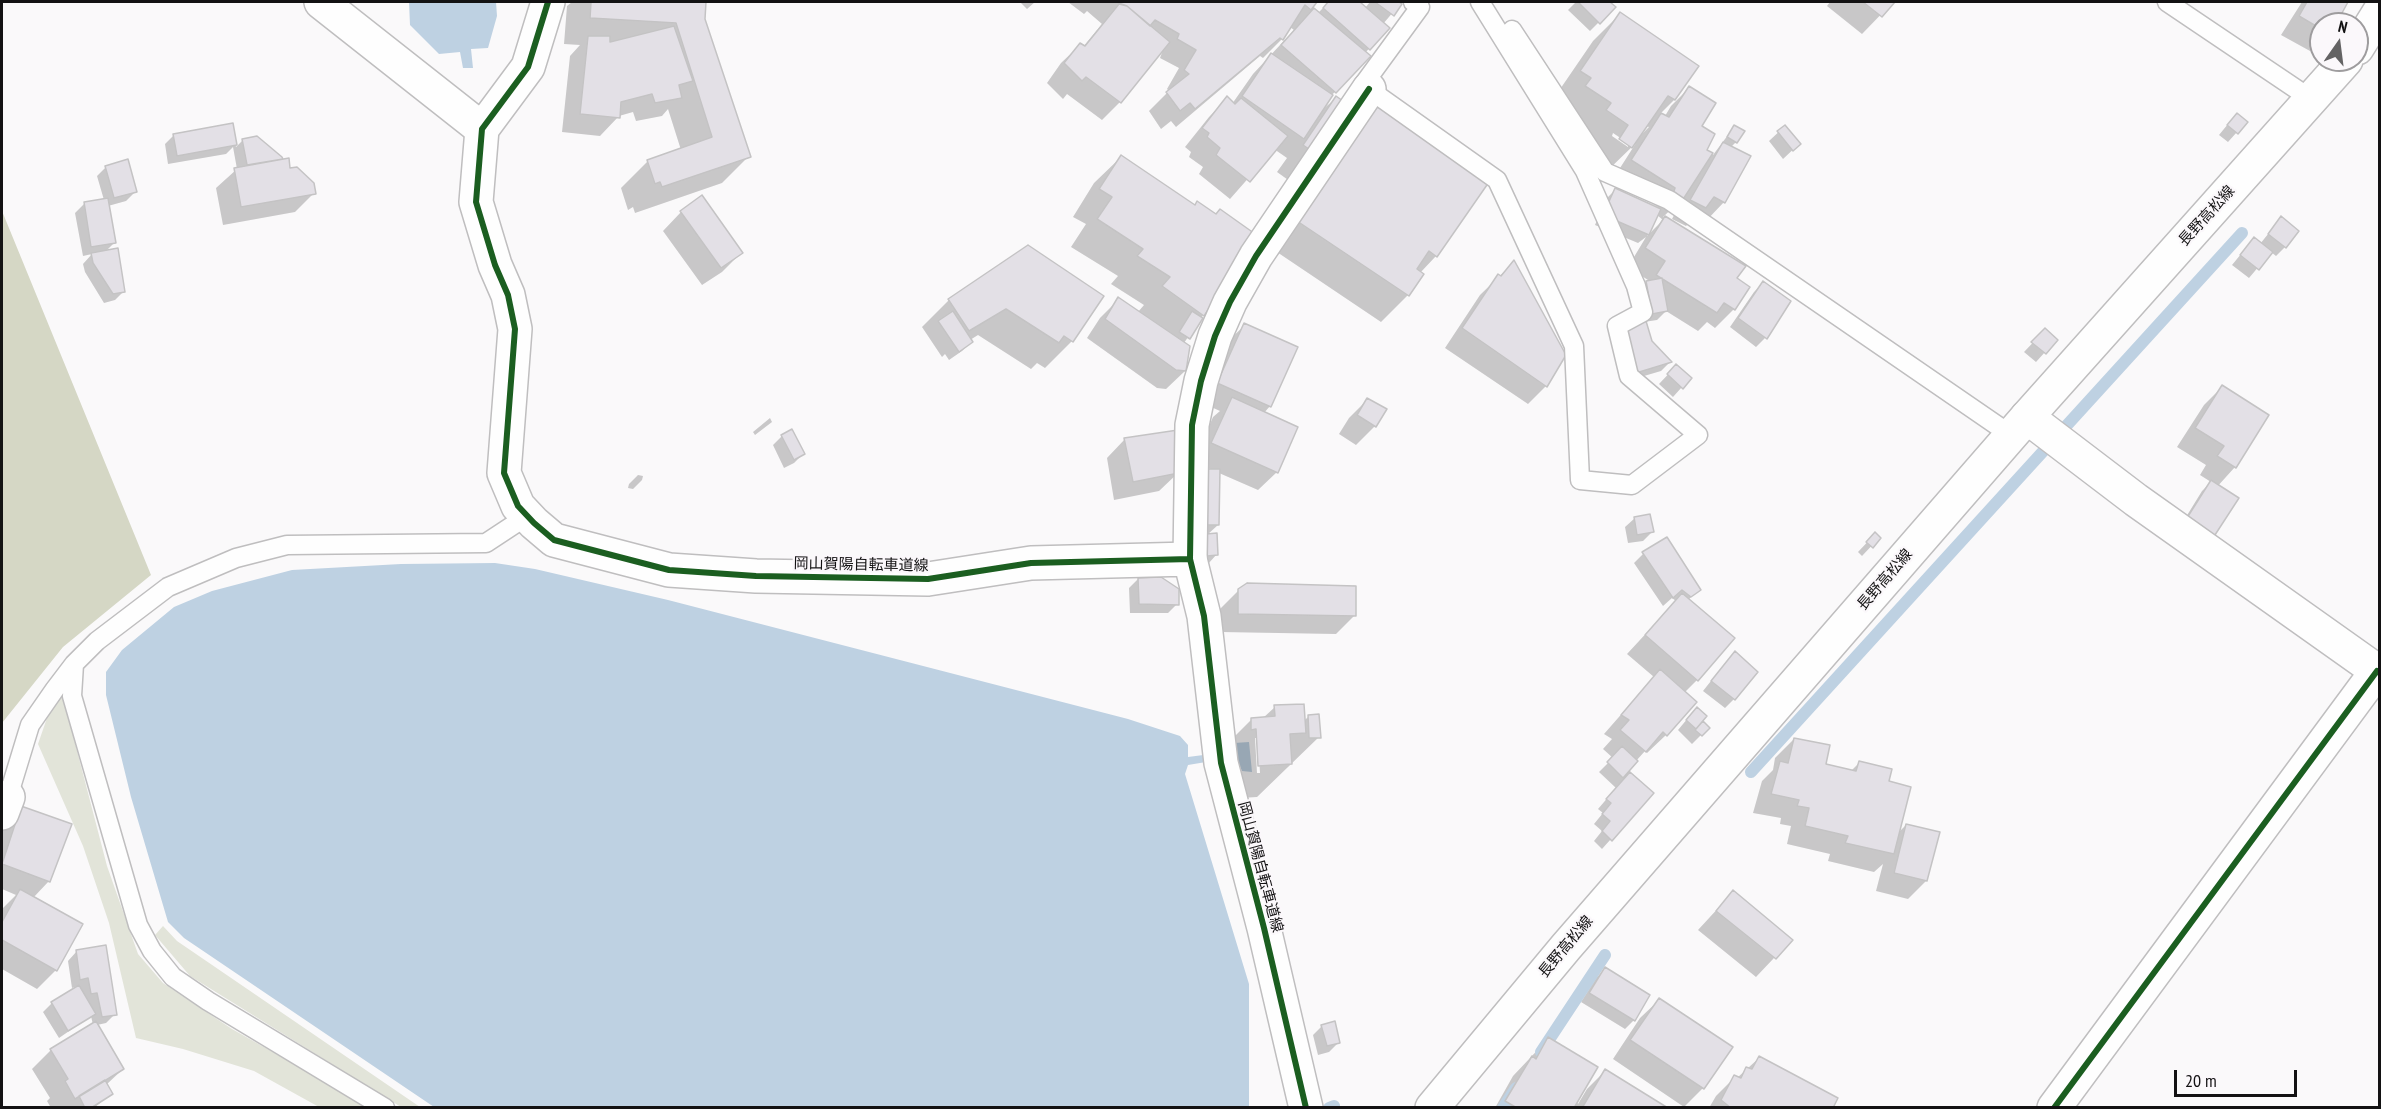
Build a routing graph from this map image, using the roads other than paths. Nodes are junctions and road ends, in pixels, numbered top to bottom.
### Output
1 (321, 2) edge
2 (548, 2) edge
3 (1413, 2) edge
4 (1480, 2) edge
5 (1492, 2) edge
6 (2167, 2) edge
7 (2379, 12) edge
8 (2369, 28) edge
9 (1511, 41) junction
10 (2336, 72) edge
11 (1369, 89) junction
12 (2312, 99) junction
13 (482, 129) junction
14 (2038, 433) junction
15 (527, 516) junction
16 (1190, 559) junction
17 (74, 664) junction
18 (2378, 672) edge
19 (5, 805) edge
20 (1306, 1104) edge
21 (385, 1107) edge
22 (1432, 1107) edge
23 (2054, 1107) edge

1 - 13 main road
2 - 13 main road
3 - 11 lane
4 - 9 lane
5 - 9 lane
6 - 12 lane
7 - 8 main road
9 - 11 lane
9 - 14 lane
10 - 12 main road, 長野高松線
11 - 16 main road
12 - 14 main road, 長野高松線
13 - 15 main road, 岡山賀陽自転車道線
14 - 18 main road
14 - 22 main road, 長野高松線
15 - 16 main road, 岡山賀陽自転車道線
15 - 17 lane
16 - 20 main road, 岡山賀陽自転車道線
17 - 19 lane
17 - 21 lane
18 - 23 main road

